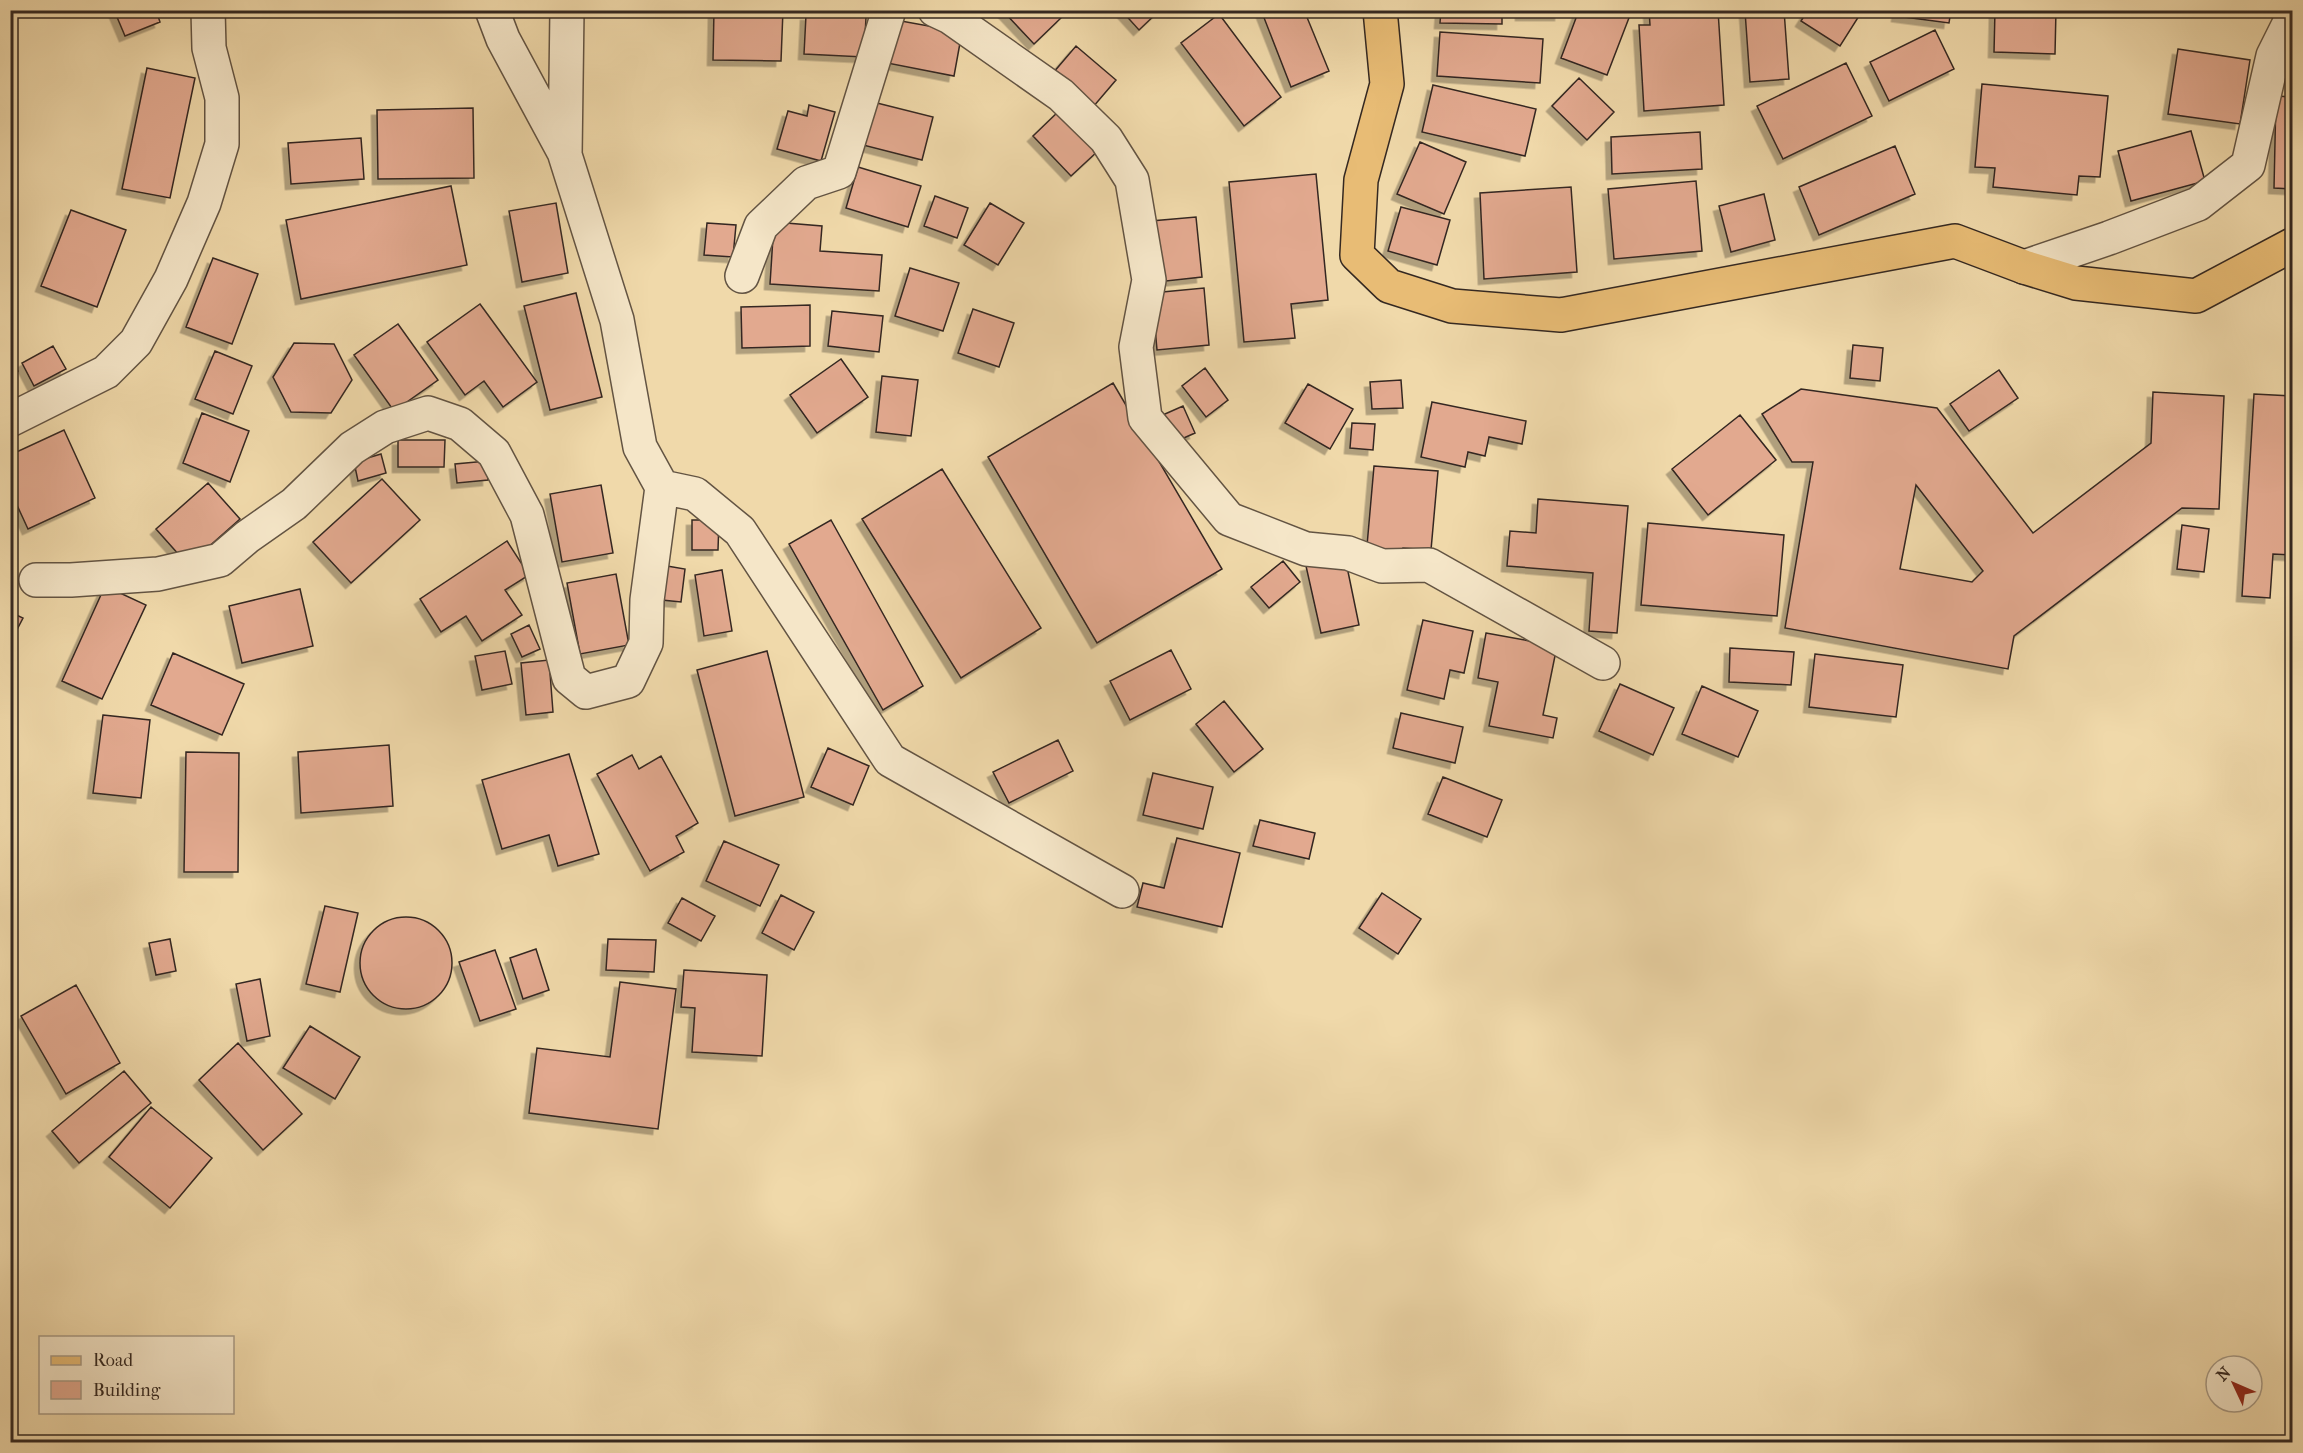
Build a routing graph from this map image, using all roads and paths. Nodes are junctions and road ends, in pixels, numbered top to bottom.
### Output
1 (208, 10) edge
2 (492, 10) edge
3 (567, 10) edge
4 (889, 10) edge
5 (935, 10) edge
6 (1380, 10) edge
7 (2292, 18) edge
8 (566, 155) junction
9 (2292, 245) edge
10 (2024, 267) junction
11 (742, 276) dead end
12 (10, 420) edge
13 (662, 487) junction
14 (36, 580) dead end
15 (1603, 663) dead end
16 (1122, 891) dead end

1 - 12 street
2 - 8 street
3 - 8 street
4 - 11 street
5 - 15 street
6 - 10 main road
7 - 10 street
8 - 13 street
9 - 10 main road
13 - 14 street
13 - 16 street

